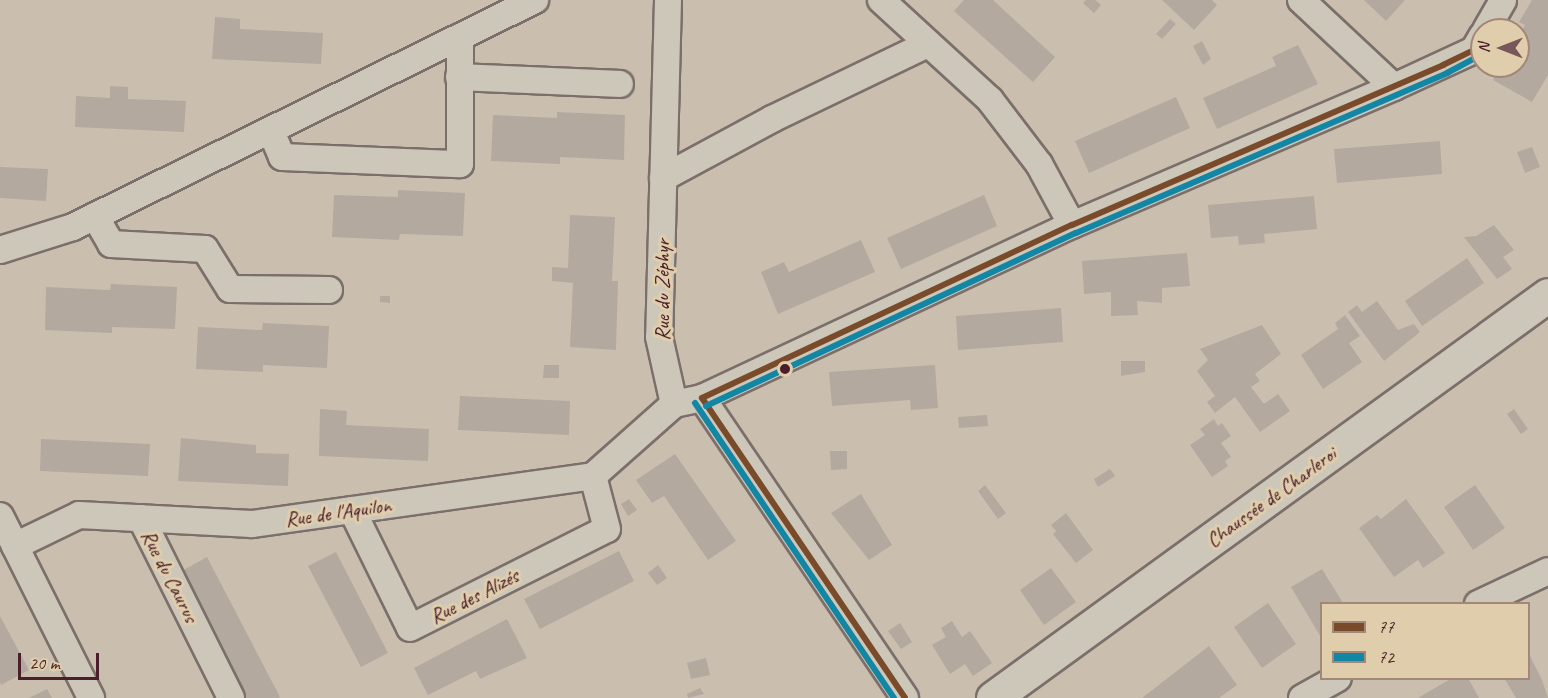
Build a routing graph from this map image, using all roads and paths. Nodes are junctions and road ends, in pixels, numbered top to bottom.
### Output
1 (535, 0) edge
2 (668, 0) edge
3 (881, 0) edge
4 (1301, 0) edge
5 (1503, 0) edge
6 (1493, 18) edge
7 (460, 37) junction
8 (928, 44) junction
9 (1470, 52) edge
10 (459, 77) junction
11 (620, 84) dead end
12 (1394, 87) junction
13 (271, 131) junction
14 (663, 178) junction
15 (95, 216) junction
16 (1072, 225) junction
17 (0, 250) edge
18 (329, 290) dead end
19 (1548, 295) edge
20 (702, 398) junction
21 (674, 404) junction
22 (593, 476) junction
23 (352, 510) junction
24 (0, 516) edge
25 (141, 518) junction
26 (15, 546) junction
27 (1548, 571) edge
28 (1480, 602) edge
29 (1334, 680) edge
30 (91, 698) edge
31 (231, 698) edge
32 (905, 698) edge
33 (993, 698) edge
34 (1302, 698) edge

1 - 7 street
2 - 14 street, Rue du Zéphyr
3 - 8 street
4 - 12 street
5 - 6 street
7 - 10 street
7 - 13 street
8 - 14 street
8 - 16 street
9 - 12 street
10 - 11 street
10 - 13 street
12 - 16 street
13 - 15 street
14 - 21 street, Rue du Zéphyr
15 - 17 street
15 - 18 street
16 - 20 street
19 - 33 main road, Chaussée de Charleroi
20 - 21 street
20 - 32 street
21 - 22 street
22 - 23 street, Rue de l'Aquilon
22 - 23 street, Rue des Alizés
23 - 25 street, Rue de l'Aquilon
24 - 26 street
25 - 26 street, Rue de l'Aquilon
25 - 31 street, Rue du Caurus
26 - 30 street
27 - 28 street
29 - 34 street

